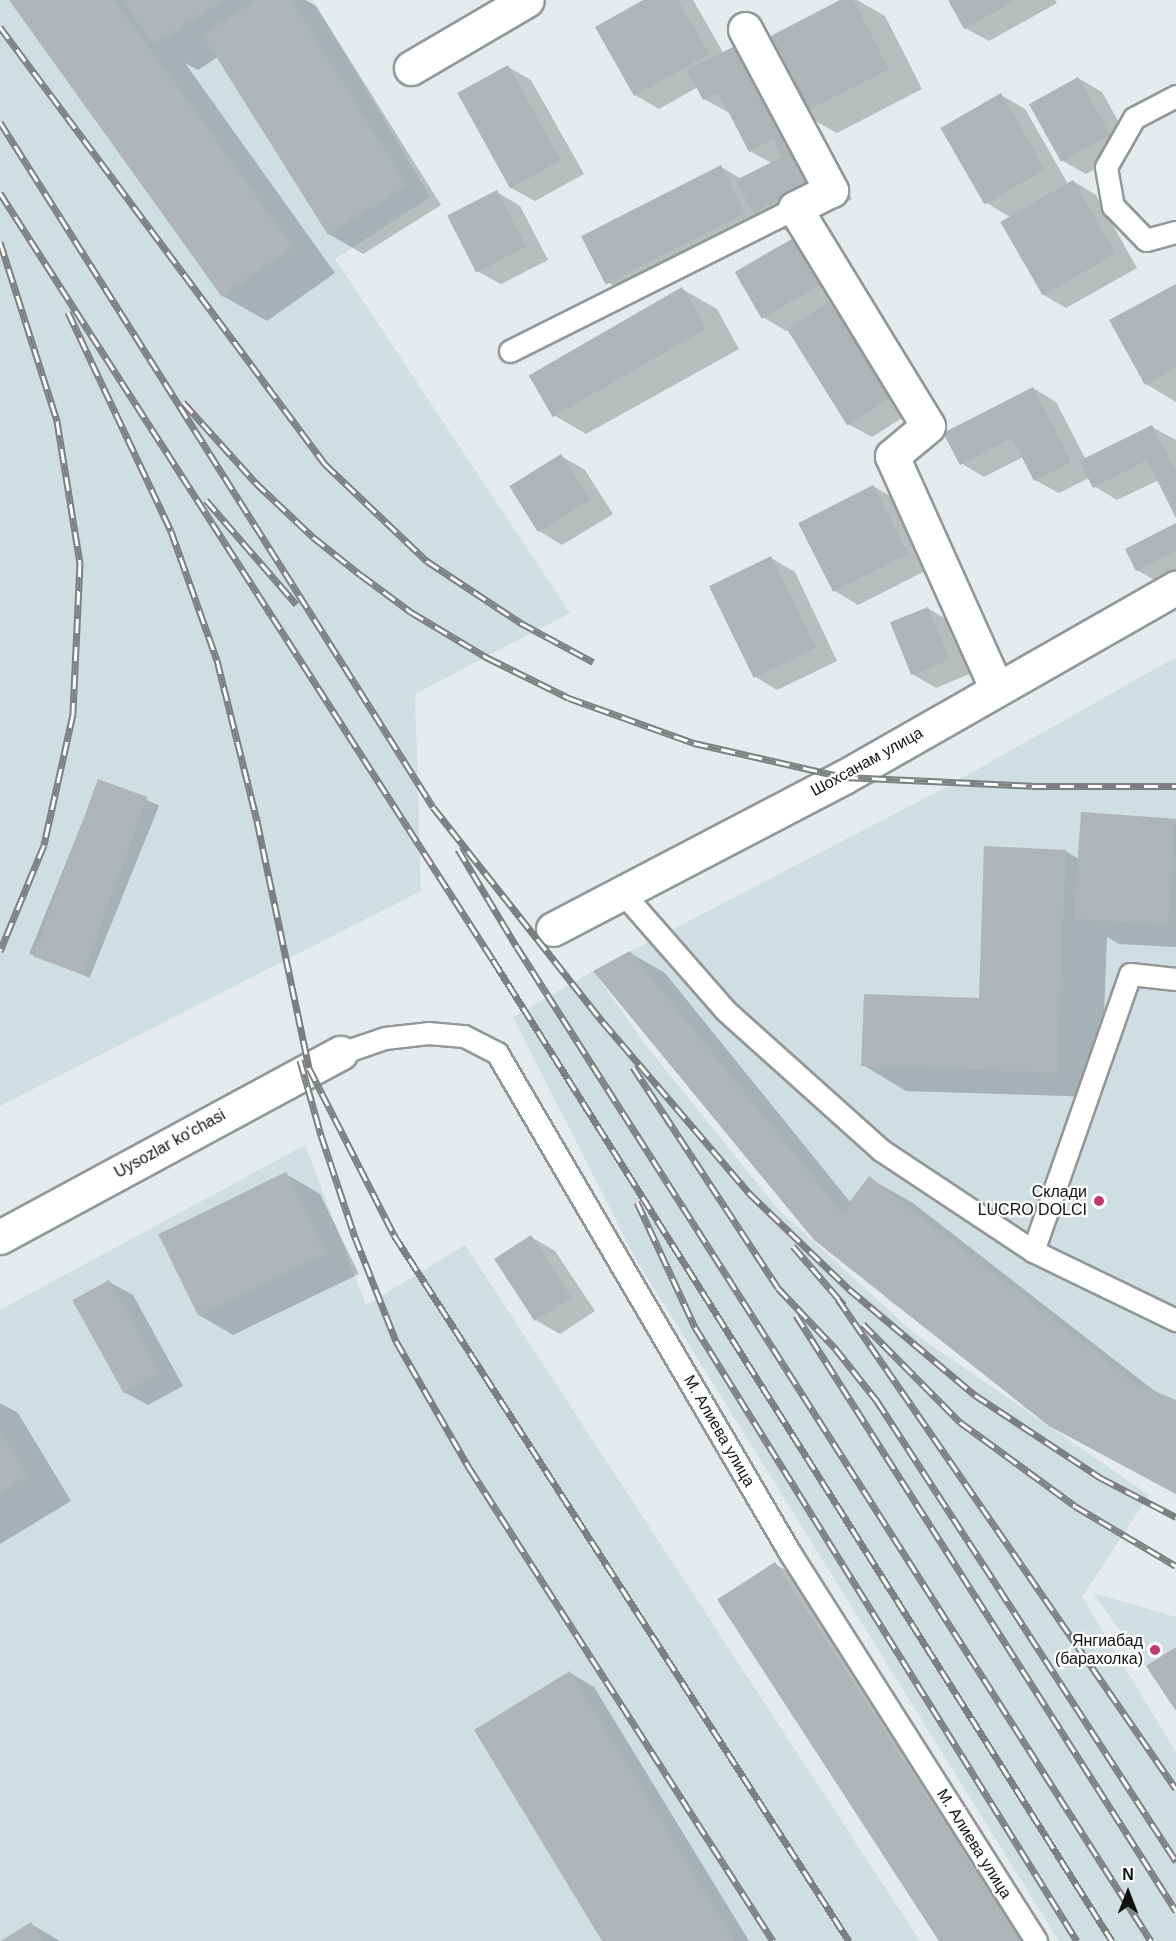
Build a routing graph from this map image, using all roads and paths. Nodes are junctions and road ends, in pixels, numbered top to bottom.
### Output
1 (527, 0) edge
2 (745, 29) dead end
3 (411, 68) dead end
4 (1176, 96) edge
5 (795, 208) junction
6 (1176, 232) edge
7 (510, 351) dead end
8 (1176, 588) edge
9 (997, 690) junction
10 (621, 891) junction
11 (554, 929) dead end
12 (1176, 978) edge
13 (341, 1053) joint
14 (0, 1237) edge
15 (1033, 1251) junction
16 (1176, 1320) edge
17 (1036, 1941) edge

1 - 3 street
2 - 5 street
4 - 6 lane
5 - 7 lane
5 - 9 street
8 - 9 street, Шохсанам улица
9 - 10 street, Шохсанам улица
10 - 11 street, Шохсанам улица
10 - 15 lane
12 - 15 lane
13 - 14 street, Uysozlar ko'chasi
13 - 17 lane, М. Алиева улица
15 - 16 lane

